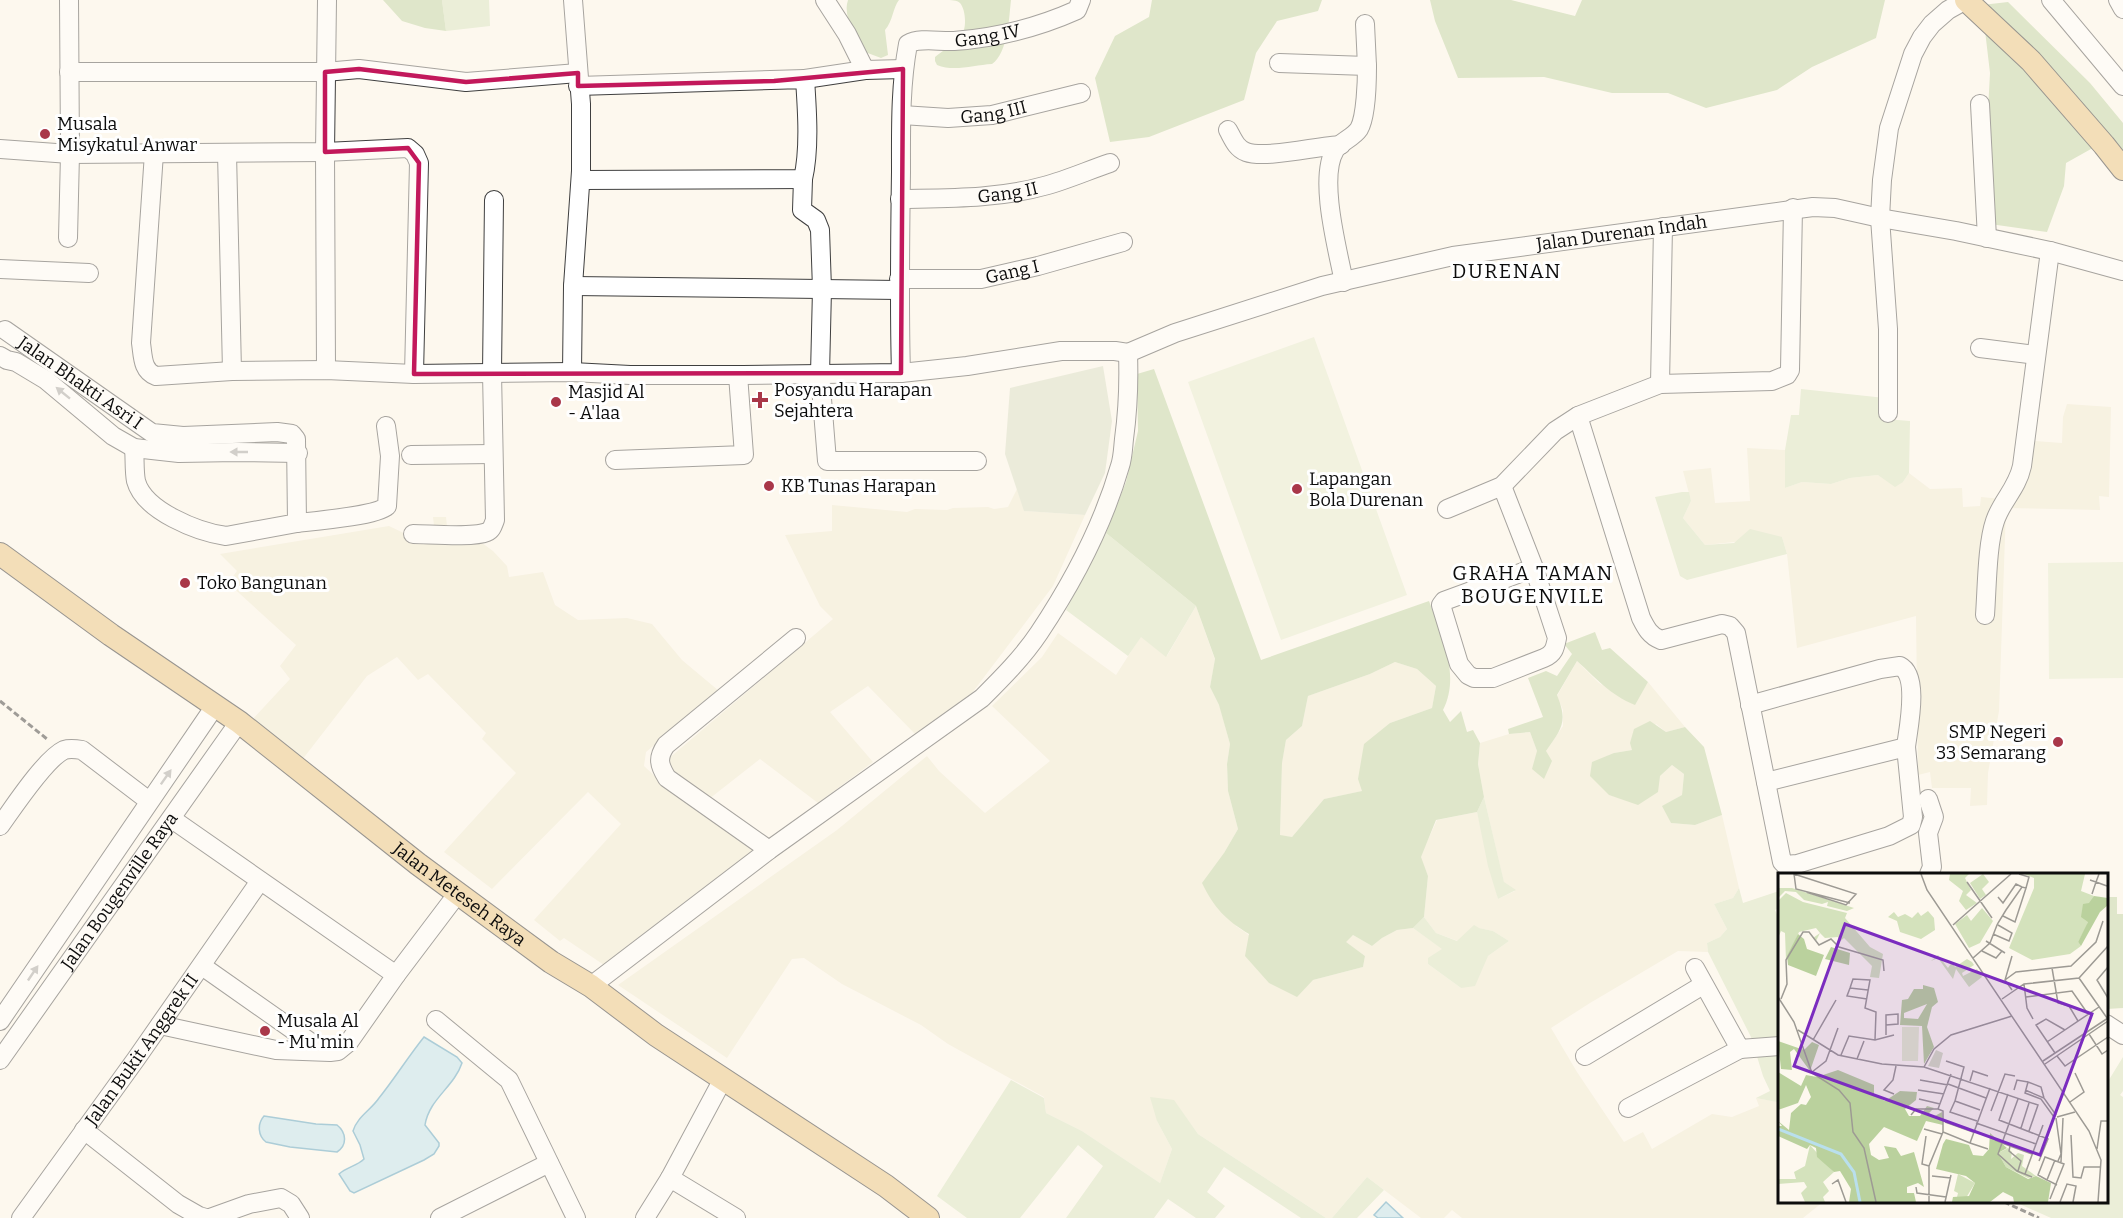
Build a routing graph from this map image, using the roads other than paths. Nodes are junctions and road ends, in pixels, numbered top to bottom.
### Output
1 (69, 0) edge
2 (327, 0) edge
3 (573, 0) edge
4 (825, 0) edge
5 (1081, 0) edge
6 (1966, 0) edge
7 (2051, 0) edge
8 (2118, 0) edge
9 (2123, 9) edge
10 (1365, 24) dead end
11 (1279, 63) dead end
12 (1367, 66) junction
13 (865, 69) junction
14 (903, 69) junction
15 (69, 72) junction
16 (325, 72) junction
17 (578, 79) junction
18 (806, 79) junction
19 (2123, 86) edge
20 (1081, 93) dead end
21 (1980, 104) dead end
22 (902, 116) junction
23 (1228, 130) dead end
24 (1341, 145) junction
25 (0, 149) edge
26 (325, 152) junction
27 (154, 153) junction
28 (227, 153) junction
29 (70, 154) junction
30 (1110, 163) dead end
31 (2123, 169) edge
32 (803, 179) junction
33 (581, 180) junction
34 (494, 200) dead end
35 (900, 200) junction
36 (1793, 208) junction
37 (1880, 218) junction
38 (1663, 226) junction
39 (68, 238) dead end
40 (1987, 238) junction
41 (1123, 242) dead end
42 (2050, 251) junction
43 (0, 269) edge
44 (2123, 271) edge
45 (89, 273) dead end
46 (1344, 282) junction
47 (899, 284) junction
48 (573, 286) junction
49 (822, 289) junction
50 (2, 328) edge
51 (1980, 348) dead end
52 (0, 349) edge
53 (1128, 352) junction
54 (0, 356) edge
55 (2036, 356) junction
56 (326, 370) junction
57 (232, 371) junction
58 (573, 372) junction
59 (414, 374) junction
60 (492, 374) junction
61 (820, 374) junction
62 (901, 374) junction
63 (738, 375) junction
64 (1660, 384) junction
65 (1888, 413) dead end
66 (1578, 416) junction
67 (386, 426) dead end
68 (297, 446) junction
69 (134, 448) junction
70 (494, 454) junction
71 (411, 455) dead end
72 (615, 460) dead end
73 (977, 461) dead end
74 (1502, 486) junction
75 (1447, 509) dead end
76 (297, 523) junction
77 (413, 534) dead end
78 (0, 554) edge
79 (1534, 568) junction
80 (1985, 615) dead end
81 (796, 638) dead end
82 (1750, 705) junction
83 (215, 706) junction
84 (239, 722) junction
85 (1906, 747) junction
86 (1766, 782) junction
87 (1928, 799) dead end
88 (149, 801) junction
89 (172, 819) junction
90 (0, 826) edge
91 (769, 850) junction
92 (1929, 873) edge
93 (260, 881) junction
94 (458, 893) junction
95 (202, 966) junction
96 (1695, 968) dead end
97 (396, 975) junction
98 (1703, 985) junction
99 (591, 986) junction
100 (436, 1020) dead end
101 (0, 1022) edge
102 (160, 1025) junction
103 (2108, 1025) edge
104 (2123, 1035) edge
105 (1778, 1046) edge
106 (1740, 1049) junction
107 (323, 1051) junction
108 (1585, 1056) dead end
109 (0, 1060) edge
110 (723, 1079) junction
111 (1628, 1108) dead end
112 (84, 1130) junction
113 (549, 1164) junction
114 (670, 1178) junction
115 (31, 1215) edge
116 (208, 1218) edge
117 (300, 1218) edge
118 (440, 1218) edge
119 (576, 1218) edge
120 (645, 1218) edge
121 (736, 1218) edge
122 (928, 1218) edge

1 - 15 street
2 - 16 street
3 - 17 street
4 - 13 street
5 - 14 street, Gang IV
6 - 31 main road
6 - 37 street
7 - 19 street
8 - 9 street
10 - 12 street
11 - 12 street
12 - 24 street
13 - 14 street
13 - 18 street
14 - 22 street
15 - 16 street
15 - 29 street
16 - 17 street
16 - 26 street
17 - 18 street
17 - 33 street
18 - 32 street
20 - 22 street, Gang III
21 - 40 street
22 - 35 street
23 - 24 street
24 - 46 street
25 - 29 street
26 - 28 street
26 - 56 street
26 - 59 street
27 - 28 street
27 - 29 street
27 - 57 street
28 - 57 street
29 - 39 street
30 - 35 street, Gang II
32 - 33 street
32 - 49 street
33 - 48 street
34 - 60 street
35 - 47 street
36 - 37 street, Jalan Durenan Indah
36 - 38 street, Jalan Durenan Indah
36 - 64 street
37 - 40 street, Jalan Durenan Indah
37 - 65 street
38 - 46 street, Jalan Durenan Indah
38 - 64 street
40 - 42 street, Jalan Durenan Indah
41 - 47 street, Gang I
42 - 44 street, Jalan Durenan Indah
42 - 55 street
43 - 45 street
46 - 53 street, Jalan Durenan Indah
47 - 49 street, Gang I
47 - 62 street
48 - 49 street, Gang I
48 - 58 street
49 - 61 street
50 - 52 street
50 - 68 street, Jalan Bhakti Asri I
51 - 55 street
53 - 62 street
53 - 91 street
69 -> 54 street
55 - 80 street
56 - 57 street
56 - 59 street
58 - 60 street
58 - 63 street
59 - 60 street
60 - 70 street
61 - 62 street
61 - 63 street
61 - 73 street
63 - 72 street
64 - 66 street
66 - 74 street
66 - 82 street
67 - 76 street
68 -> 69 street
68 - 76 street
69 - 76 street
70 - 71 street
70 - 77 street
74 - 75 street
74 - 79 street
78 - 83 main road, Jalan Meteseh Raya
79 - 79 street
81 - 91 street
82 - 85 street
82 - 86 street
83 - 84 main road, Jalan Meteseh Raya
88 -> 83 street, Jalan Bougenville Raya
84 - 89 street, Jalan Bougenville Raya
84 - 94 main road, Jalan Meteseh Raya
85 - 86 street
85 - 86 street
87 - 92 street
88 - 90 street
101 -> 88 street, Jalan Bougenville Raya
89 - 93 street
89 - 109 street, Jalan Bougenville Raya
91 - 99 street
93 - 95 street, Jalan Bukit Anggrek II
93 - 97 street
94 - 97 street
94 - 99 main road, Jalan Meteseh Raya
95 - 102 street, Jalan Bukit Anggrek II
95 - 107 street
96 - 98 street
97 - 107 street
98 - 106 street
98 - 108 street
99 - 110 main road, Jalan Meteseh Raya
100 - 113 street
102 - 107 street
102 - 112 street, Jalan Bukit Anggrek II
103 - 104 street
105 - 106 street
106 - 111 street
110 - 114 street
110 - 122 main road, Jalan Meteseh Raya
112 - 115 street, Jalan Bukit Anggrek II
112 - 116 street
113 - 118 street
113 - 119 street
114 - 120 street
114 - 121 street
116 - 117 street

